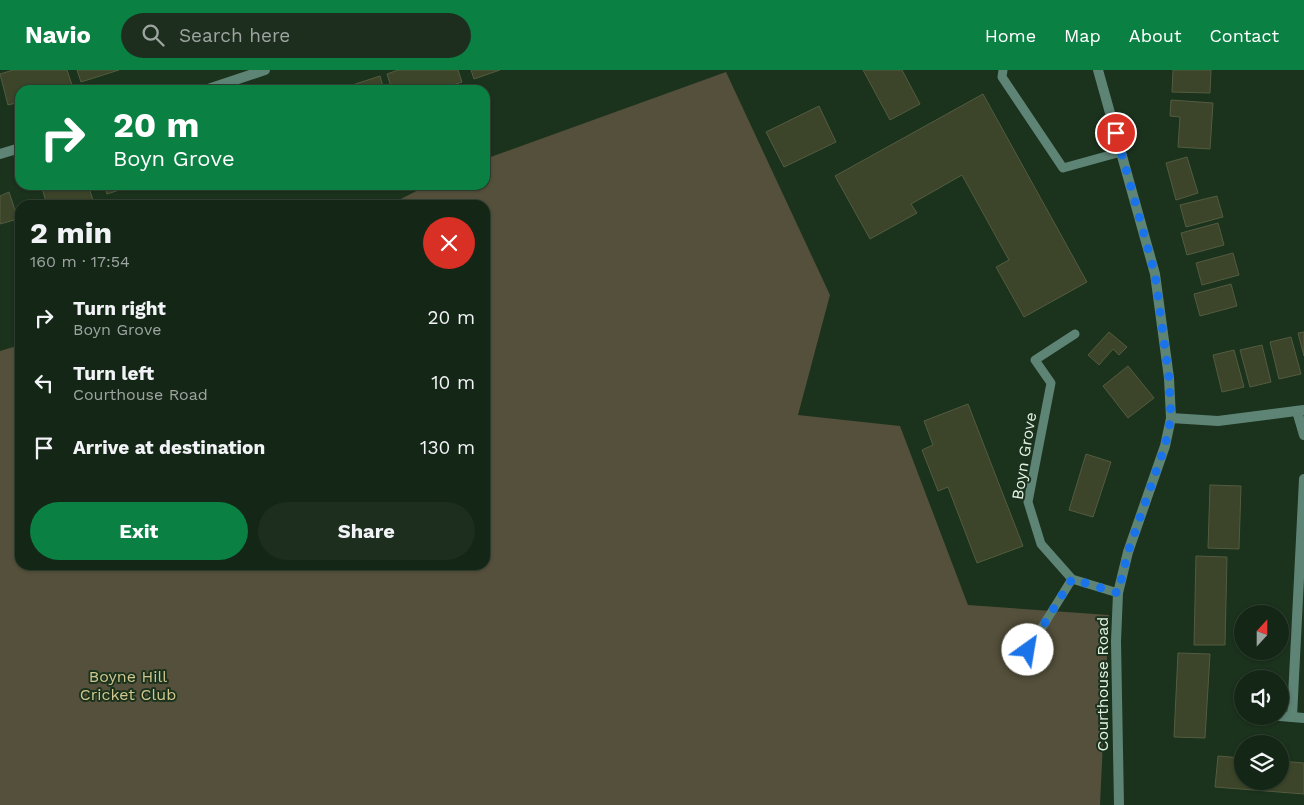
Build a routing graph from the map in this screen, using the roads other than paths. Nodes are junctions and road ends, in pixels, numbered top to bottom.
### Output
1 (265, 70) edge
2 (1003, 70) edge
3 (1098, 70) edge
4 (220, 85) edge
5 (15, 150) edge
6 (1121, 152) junction
7 (0, 154) edge
8 (1075, 334) dead end
9 (1300, 411) edge
10 (1171, 418) junction
11 (1304, 435) edge
12 (1304, 479) edge
13 (1072, 579) junction
14 (1118, 593) junction
15 (1028, 650) dead end
16 (1289, 717) edge
17 (1292, 717) junction
18 (1304, 718) edge
19 (1119, 805) edge

1 - 4 street
2 - 6 lane
3 - 6 street, Courthouse Road
5 - 7 street
6 - 10 street, Courthouse Road
8 - 13 lane, Boyn Grove
9 - 10 street
9 - 11 street
10 - 14 street, Courthouse Road
12 - 17 street
13 - 14 lane
13 - 15 lane
14 - 19 street, Courthouse Road
16 - 17 street
17 - 18 street

